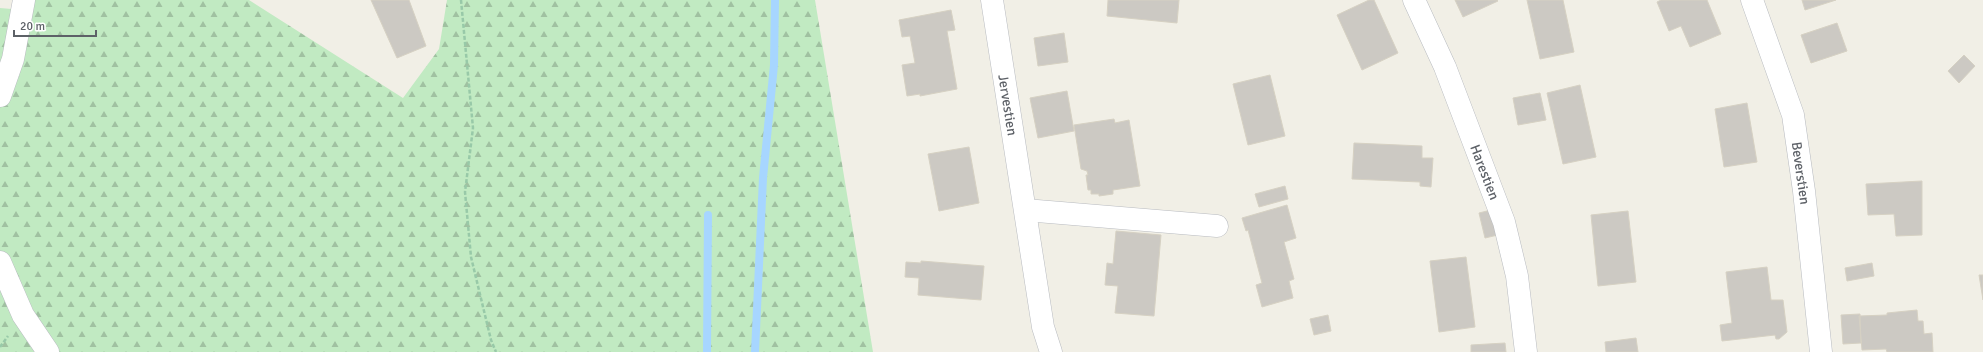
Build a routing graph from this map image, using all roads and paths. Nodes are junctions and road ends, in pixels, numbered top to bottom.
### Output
1 (24, 0) edge
2 (461, 0) edge
3 (992, 0) edge
4 (1414, 0) edge
5 (1752, 0) edge
6 (0, 96) edge
7 (1025, 210) junction
8 (1216, 226) dead end
9 (0, 262) edge
10 (48, 352) edge
11 (496, 352) edge
12 (1051, 352) edge
13 (1526, 352) edge
14 (1821, 352) edge

1 - 6 street
2 - 11 path
3 - 7 street, Jervestien
4 - 13 street, Harestien
5 - 14 street, Beverstien
7 - 8 street
7 - 12 street, Jervestien
9 - 10 street

